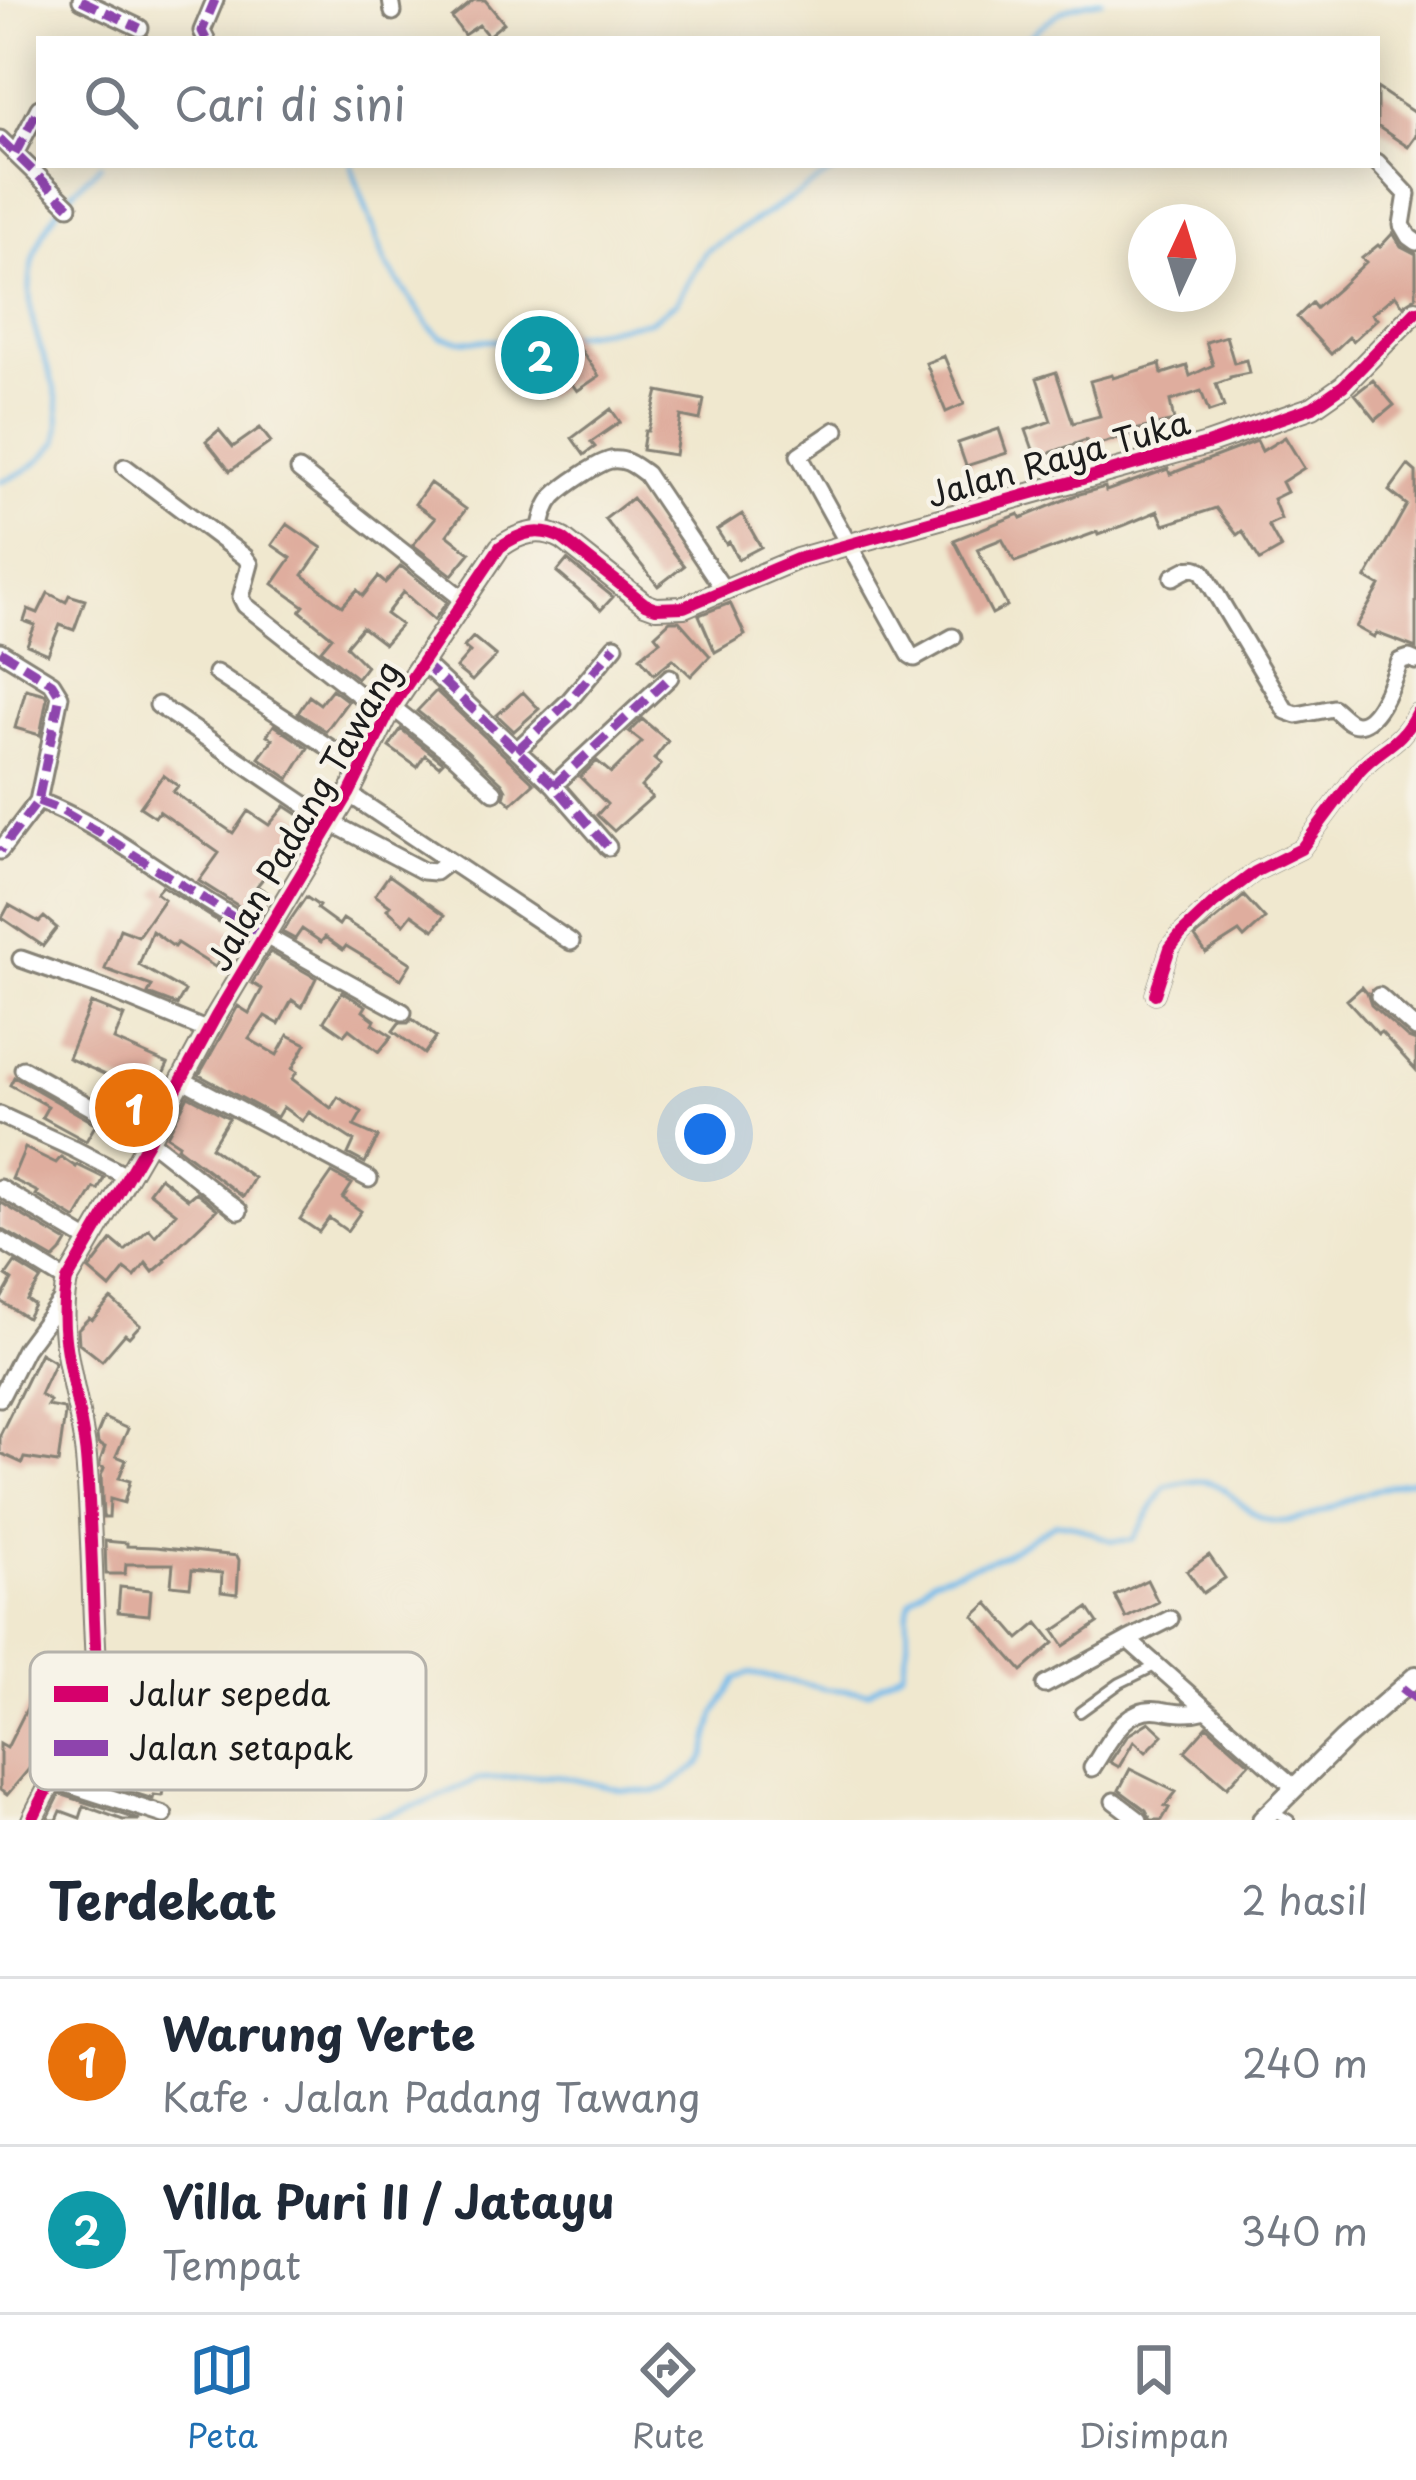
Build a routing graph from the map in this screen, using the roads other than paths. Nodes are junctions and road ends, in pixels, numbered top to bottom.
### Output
1 (81, 0) edge
2 (214, 0) edge
3 (140, 28) dead end
4 (204, 36) edge
5 (36, 114) edge
6 (0, 139) edge
7 (15, 154) junction
8 (1380, 165) edge
9 (69, 206) dead end
10 (1416, 242) edge
11 (1416, 311) edge
12 (836, 430) dead end
13 (125, 467) dead end
14 (299, 470) dead end
15 (540, 531) junction
16 (849, 543) junction
17 (1173, 577) dead end
18 (724, 590) junction
19 (464, 600) junction
20 (953, 637) dead end
21 (615, 646) dead end
22 (0, 651) edge
23 (1416, 661) edge
24 (422, 662) junction
25 (216, 673) dead end
26 (670, 676) dead end
27 (158, 705) dead end
28 (389, 712) junction
29 (1416, 713) edge
30 (517, 750) junction
31 (362, 769) junction
32 (554, 784) junction
33 (494, 792) dead end
34 (349, 794) junction
35 (38, 801) junction
36 (332, 823) junction
37 (608, 847) dead end
38 (0, 851) edge
39 (449, 861) junction
40 (263, 936) junction
41 (571, 942) dead end
42 (21, 959) dead end
43 (1155, 994) dead end
44 (1379, 996) dead end
45 (403, 1012) dead end
46 (1416, 1029) edge
47 (208, 1031) junction
48 (23, 1069) dead end
49 (181, 1079) junction
50 (0, 1115) edge
51 (149, 1140) junction
52 (128, 1177) junction
53 (369, 1179) dead end
54 (0, 1188) edge
55 (239, 1211) dead end
56 (0, 1240) edge
57 (89, 1241) junction
58 (65, 1295) junction
59 (0, 1398) edge
60 (1170, 1618) dead end
61 (1129, 1640) junction
62 (93, 1652) edge
63 (1156, 1665) junction
64 (1416, 1676) edge
65 (1045, 1685) dead end
66 (1207, 1710) junction
67 (1080, 1712) dead end
68 (1091, 1768) dead end
69 (1295, 1788) junction
70 (46, 1790) edge
71 (86, 1790) edge
72 (1114, 1801) dead end
73 (164, 1815) dead end
74 (1274, 1817) edge
75 (32, 1820) edge
76 (1139, 1820) edge

1 - 3 street
2 - 4 street
5 - 7 street
6 - 7 street
7 - 9 street
8 - 10 street
11 - 16 street, Jalan Raya Tuka
12 - 16 street
13 - 28 street
14 - 19 street
15 - 18 street, Jalan Raya Tuka
15 - 18 street
15 - 19 street, Jalan Padang Tawang
16 - 18 street, Jalan Raya Tuka
16 - 20 street
17 - 23 street
19 - 24 street, Jalan Padang Tawang
21 - 30 street
22 - 35 street
24 - 28 street, Jalan Padang Tawang
24 - 30 street
25 - 31 street
26 - 32 street
27 - 36 street
28 - 31 street, Jalan Padang Tawang
28 - 33 street
29 - 43 street
30 - 32 street
31 - 34 street, Jalan Padang Tawang
32 - 37 street
34 - 36 street, Jalan Padang Tawang
34 - 39 street
35 - 38 street
35 - 40 street
36 - 39 street
36 - 40 street, Jalan Padang Tawang
39 - 41 street
40 - 45 street
40 - 47 street, Jalan Padang Tawang
42 - 47 street
44 - 46 street
47 - 49 street, Jalan Padang Tawang
48 - 51 street
49 - 51 street, Jalan Padang Tawang
49 - 53 street
50 - 52 street
51 - 52 street, Jalan Padang Tawang
51 - 55 street
52 - 57 street, Jalan Padang Tawang
54 - 57 street
56 - 58 street
57 - 58 street, Jalan Padang Tawang
58 - 59 street
58 - 62 street
60 - 61 street
61 - 63 street
61 - 65 street
63 - 66 street
63 - 67 lane
64 - 69 street
66 - 68 street
66 - 69 street
69 - 74 street
70 - 75 street
71 - 73 street
72 - 76 street

